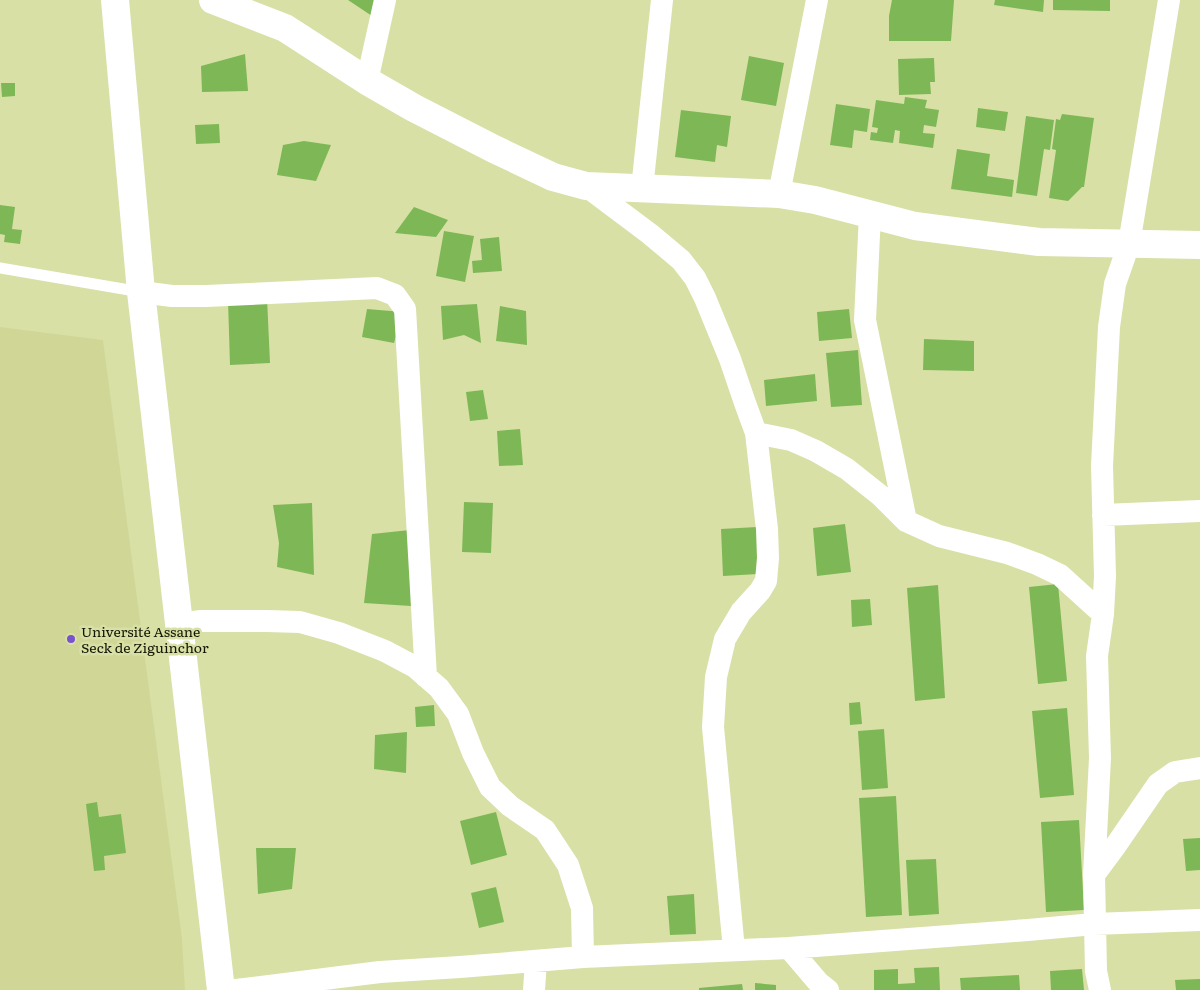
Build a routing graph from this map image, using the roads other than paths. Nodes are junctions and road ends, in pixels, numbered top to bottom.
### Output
1 (115, 0) edge
2 (213, 0) edge
3 (384, 0) edge
4 (662, 0) edge
5 (817, 0) edge
6 (1169, 0) edge
7 (367, 81) junction
8 (586, 186) junction
9 (642, 189) junction
10 (779, 194) junction
11 (870, 214) junction
12 (1130, 244) junction
13 (1200, 244) edge
14 (0, 268) edge
15 (141, 292) junction
16 (756, 432) junction
17 (1200, 511) edge
18 (1103, 515) junction
19 (906, 520) junction
20 (1103, 614) junction
21 (180, 624) junction
22 (426, 677) junction
23 (1200, 768) edge
24 (1094, 875) junction
25 (1200, 920) edge
26 (1094, 924) junction
27 (789, 948) junction
28 (734, 950) junction
29 (583, 957) junction
30 (536, 961) junction
31 (821, 987) edge
32 (222, 990) edge
33 (236, 990) edge
34 (534, 990) edge
35 (1100, 990) edge

1 - 15 street
2 - 7 street
3 - 7 street
4 - 9 street
5 - 10 street
6 - 12 street
7 - 8 street
8 - 9 street
8 - 16 street
9 - 10 street
10 - 11 street
11 - 12 street
11 - 19 street
12 - 13 street
12 - 18 street
14 - 15 lane
15 - 21 street
15 - 22 street
16 - 19 street
16 - 28 street
17 - 18 street
18 - 20 street
19 - 20 street
20 - 24 street
21 - 22 street
21 - 32 street
22 - 29 street
23 - 24 street
24 - 26 street
25 - 26 street
26 - 27 street
26 - 35 street
27 - 28 street
27 - 31 street
28 - 29 street
29 - 30 street
30 - 33 street
30 - 34 street

